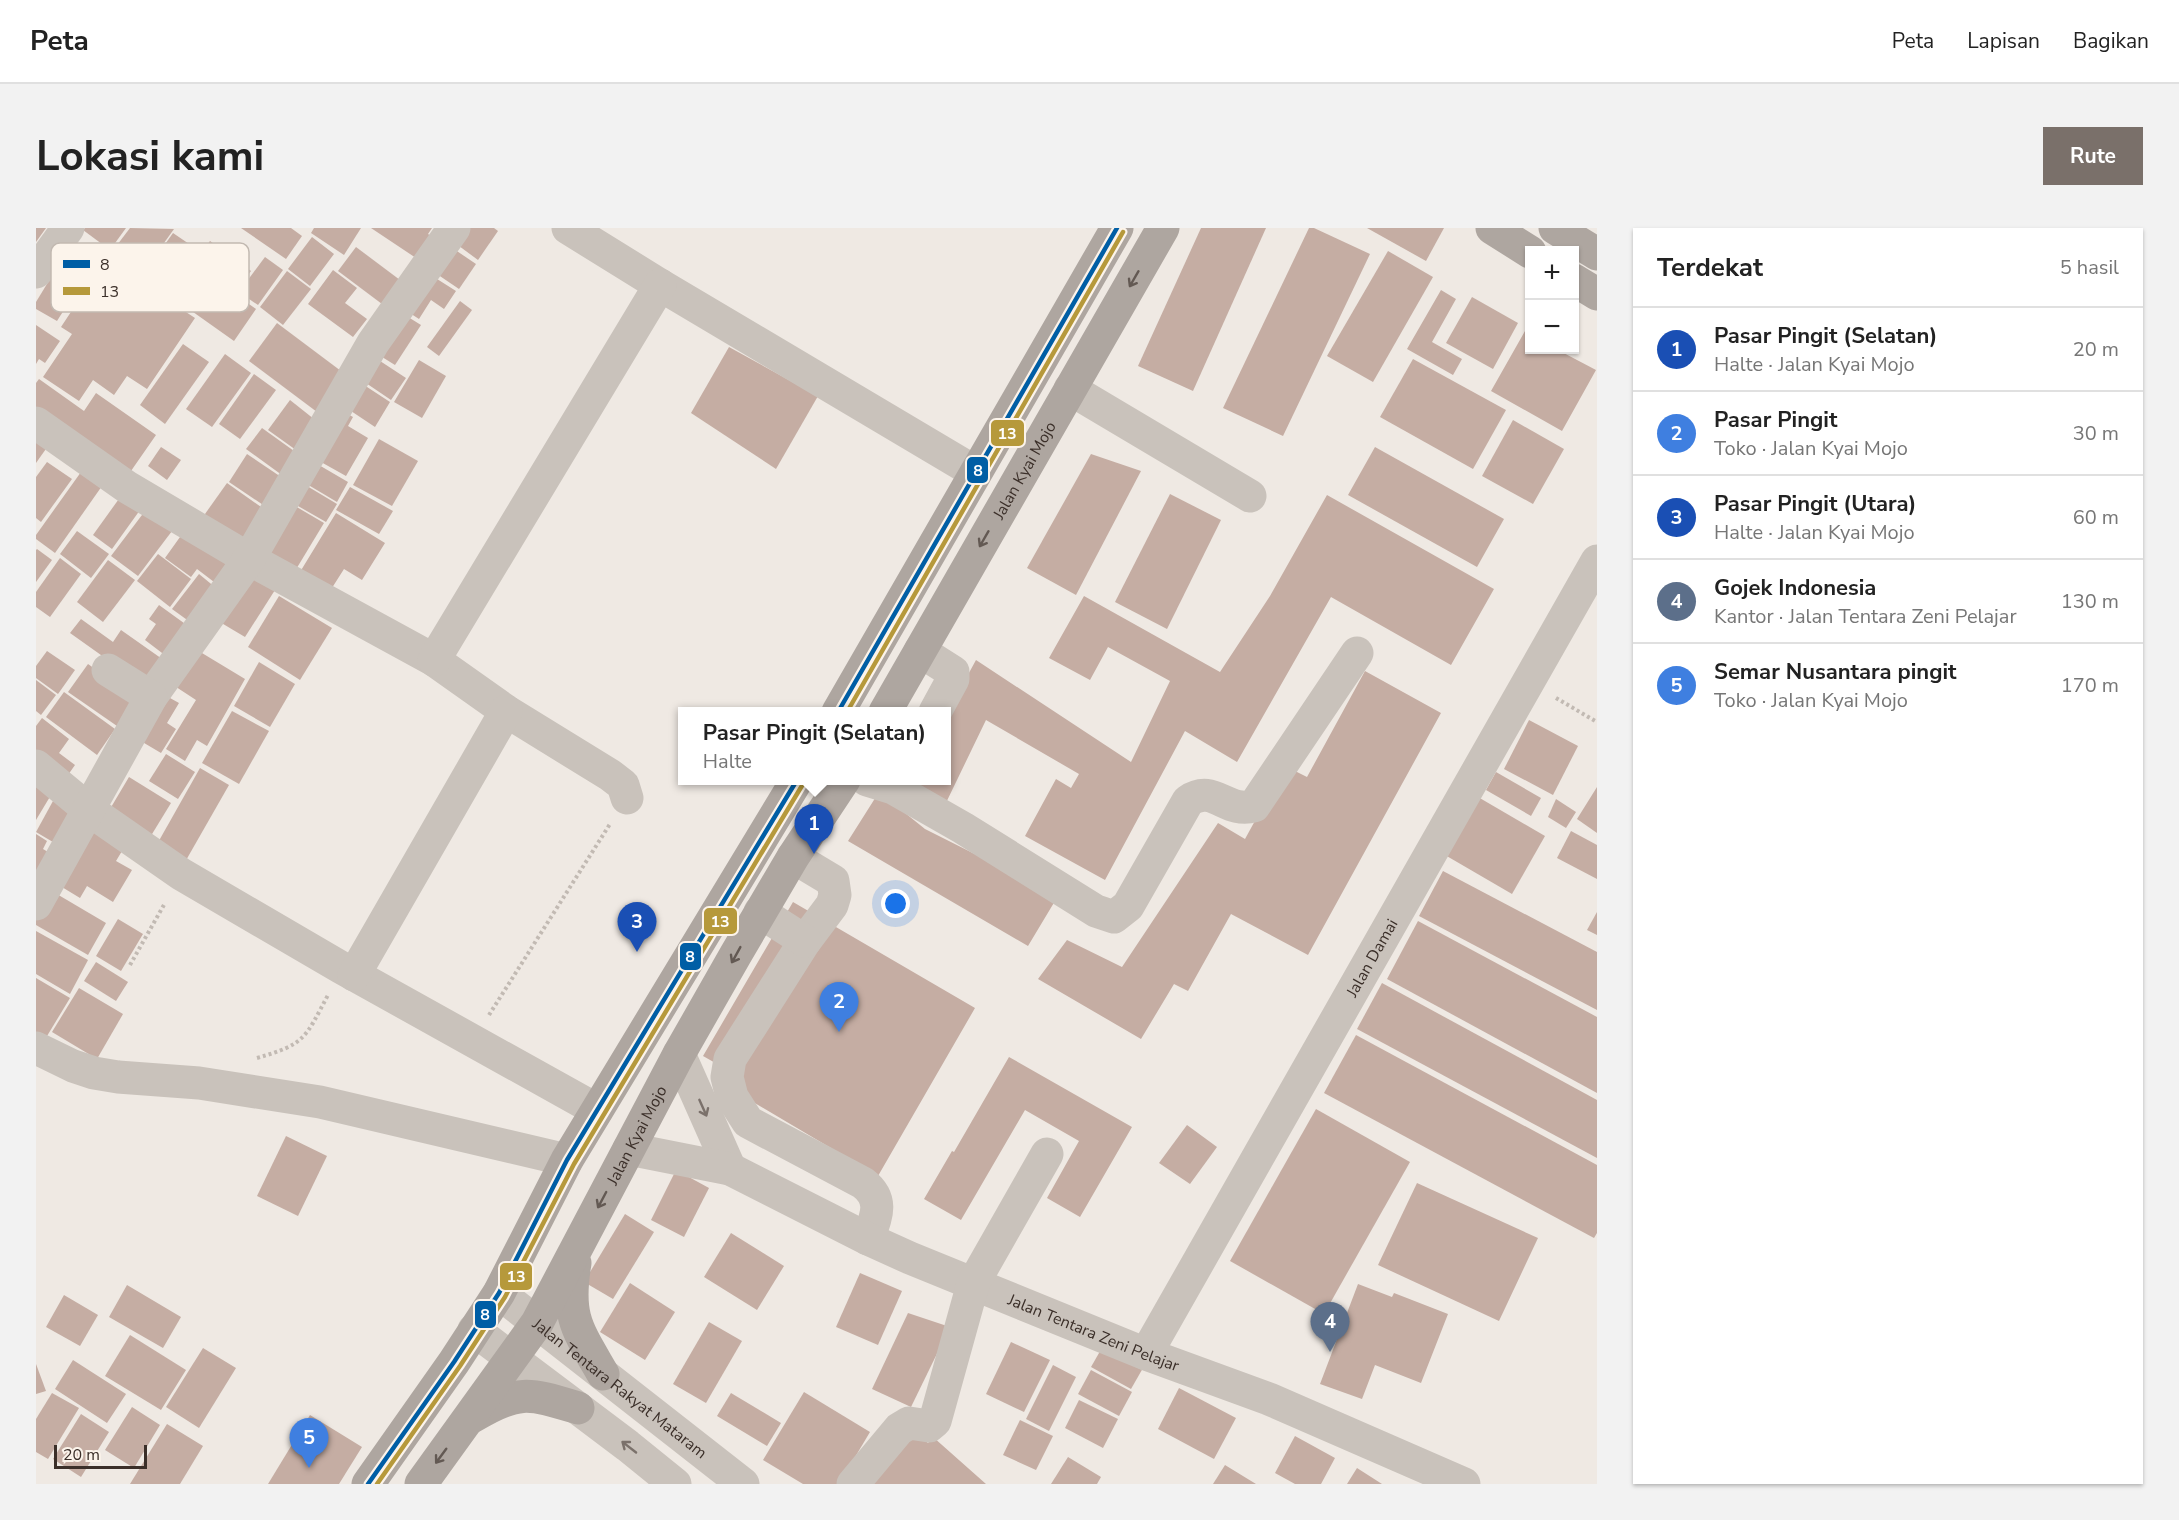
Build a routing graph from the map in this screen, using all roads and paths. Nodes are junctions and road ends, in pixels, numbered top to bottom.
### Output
1 (68, 228) edge
2 (454, 228) edge
3 (568, 228) edge
4 (1117, 228) edge
5 (1163, 228) edge
6 (1492, 228) edge
7 (1555, 228) edge
8 (57, 243) edge
9 (1525, 249) edge
10 (51, 251) edge
11 (1597, 254) edge
12 (36, 272) edge
13 (1579, 283) edge
14 (660, 285) junction
15 (1597, 294) edge
16 (1070, 389) junction
17 (36, 423) edge
18 (975, 472) junction
19 (1250, 496) dead end
20 (249, 559) junction
21 (1597, 561) edge
22 (914, 583) junction
23 (949, 602) junction
24 (920, 651) junction
25 (1357, 652) dead end
26 (435, 660) junction
27 (108, 670) dead end
28 (1529, 683) junction
29 (151, 697) junction
30 (840, 707) edge
31 (887, 707) edge
32 (937, 707) edge
33 (506, 711) junction
34 (1597, 722) edge
35 (36, 766) edge
36 (793, 785) edge
37 (841, 785) edge
38 (888, 785) edge
39 (627, 798) joint
40 (89, 810) junction
41 (793, 857) junction
42 (181, 874) junction
43 (36, 904) edge
44 (760, 912) junction
45 (805, 941) junction
46 (130, 964) dead end
47 (348, 971) junction
48 (472, 1040) junction
49 (36, 1048) edge
50 (680, 1054) junction
51 (253, 1059) dead end
52 (597, 1110) junction
53 (775, 1137) junction
54 (629, 1149) junction
55 (1047, 1154) dead end
56 (567, 1160) junction
57 (741, 1175) junction
58 (868, 1239) junction
59 (578, 1246) junction
60 (973, 1284) junction
61 (499, 1293) junction
62 (537, 1323) junction
63 (474, 1330) junction
64 (1146, 1354) junction
65 (512, 1358) junction
66 (603, 1374) junction
67 (578, 1408) junction
68 (467, 1420) junction
69 (368, 1484) edge
70 (421, 1484) edge
71 (675, 1484) edge
72 (743, 1484) edge
73 (853, 1484) edge
74 (1464, 1484) edge

1 - 8 street
2 - 20 street
3 - 14 street
4 - 18 main road
5 -> 16 main road, Jalan Kyai Mojo
6 - 9 main road
7 - 11 main road
10 - 12 street
13 - 15 main road
14 - 18 street
14 - 26 street
16 - 19 street
16 -> 23 main road, Jalan Kyai Mojo
17 - 20 street
18 - 22 main road
20 - 26 street
20 - 29 street
21 - 28 street, Jalan Damai
22 - 23 main road
22 - 30 main road
23 - 24 main road, Jalan Kyai Mojo
24 - 31 main road, Jalan Kyai Mojo
24 - 32 street
25 - 38 street
26 - 33 street
27 - 29 street
28 - 34 path
28 - 64 street, Jalan Damai
29 - 40 street
33 - 39 street
33 - 47 street
35 - 40 street
36 - 52 main road
37 - 41 main road, Jalan Kyai Mojo
39 - 48 path
40 - 42 street
40 - 43 street
41 - 44 main road, Jalan Kyai Mojo
41 - 45 street
42 - 46 path
42 - 47 street
44 - 45 street
44 -> 50 main road, Jalan Kyai Mojo
45 - 53 street
47 - 48 street
47 - 51 path
48 - 52 street
49 - 56 street
50 - 54 main road, Jalan Kyai Mojo
50 -> 57 street
52 - 56 main road
53 - 57 street
53 - 58 street
54 - 57 street, Jalan Tentara Zeni Pelajar
54 -> 59 main road, Jalan Kyai Mojo
55 - 60 street
56 - 61 main road
57 - 58 street, Jalan Tentara Zeni Pelajar
58 - 60 street, Jalan Tentara Zeni Pelajar
59 - 62 main road, Jalan Kyai Mojo
59 - 66 main road
60 - 64 street, Jalan Tentara Zeni Pelajar
60 - 73 street
61 - 62 street, Jalan Tentara Rakyat Mataram
61 - 63 main road
62 - 65 main road, Jalan Kyai Mojo
62 - 66 street, Jalan Tentara Rakyat Mataram
63 - 65 street
63 - 69 main road
64 - 74 street, Jalan Tentara Zeni Pelajar
65 - 67 street
65 - 68 main road, Jalan Kyai Mojo
66 - 72 street, Jalan Tentara Rakyat Mataram
67 - 68 main road
71 -> 67 street
68 -> 70 main road, Jalan Kyai Mojo

